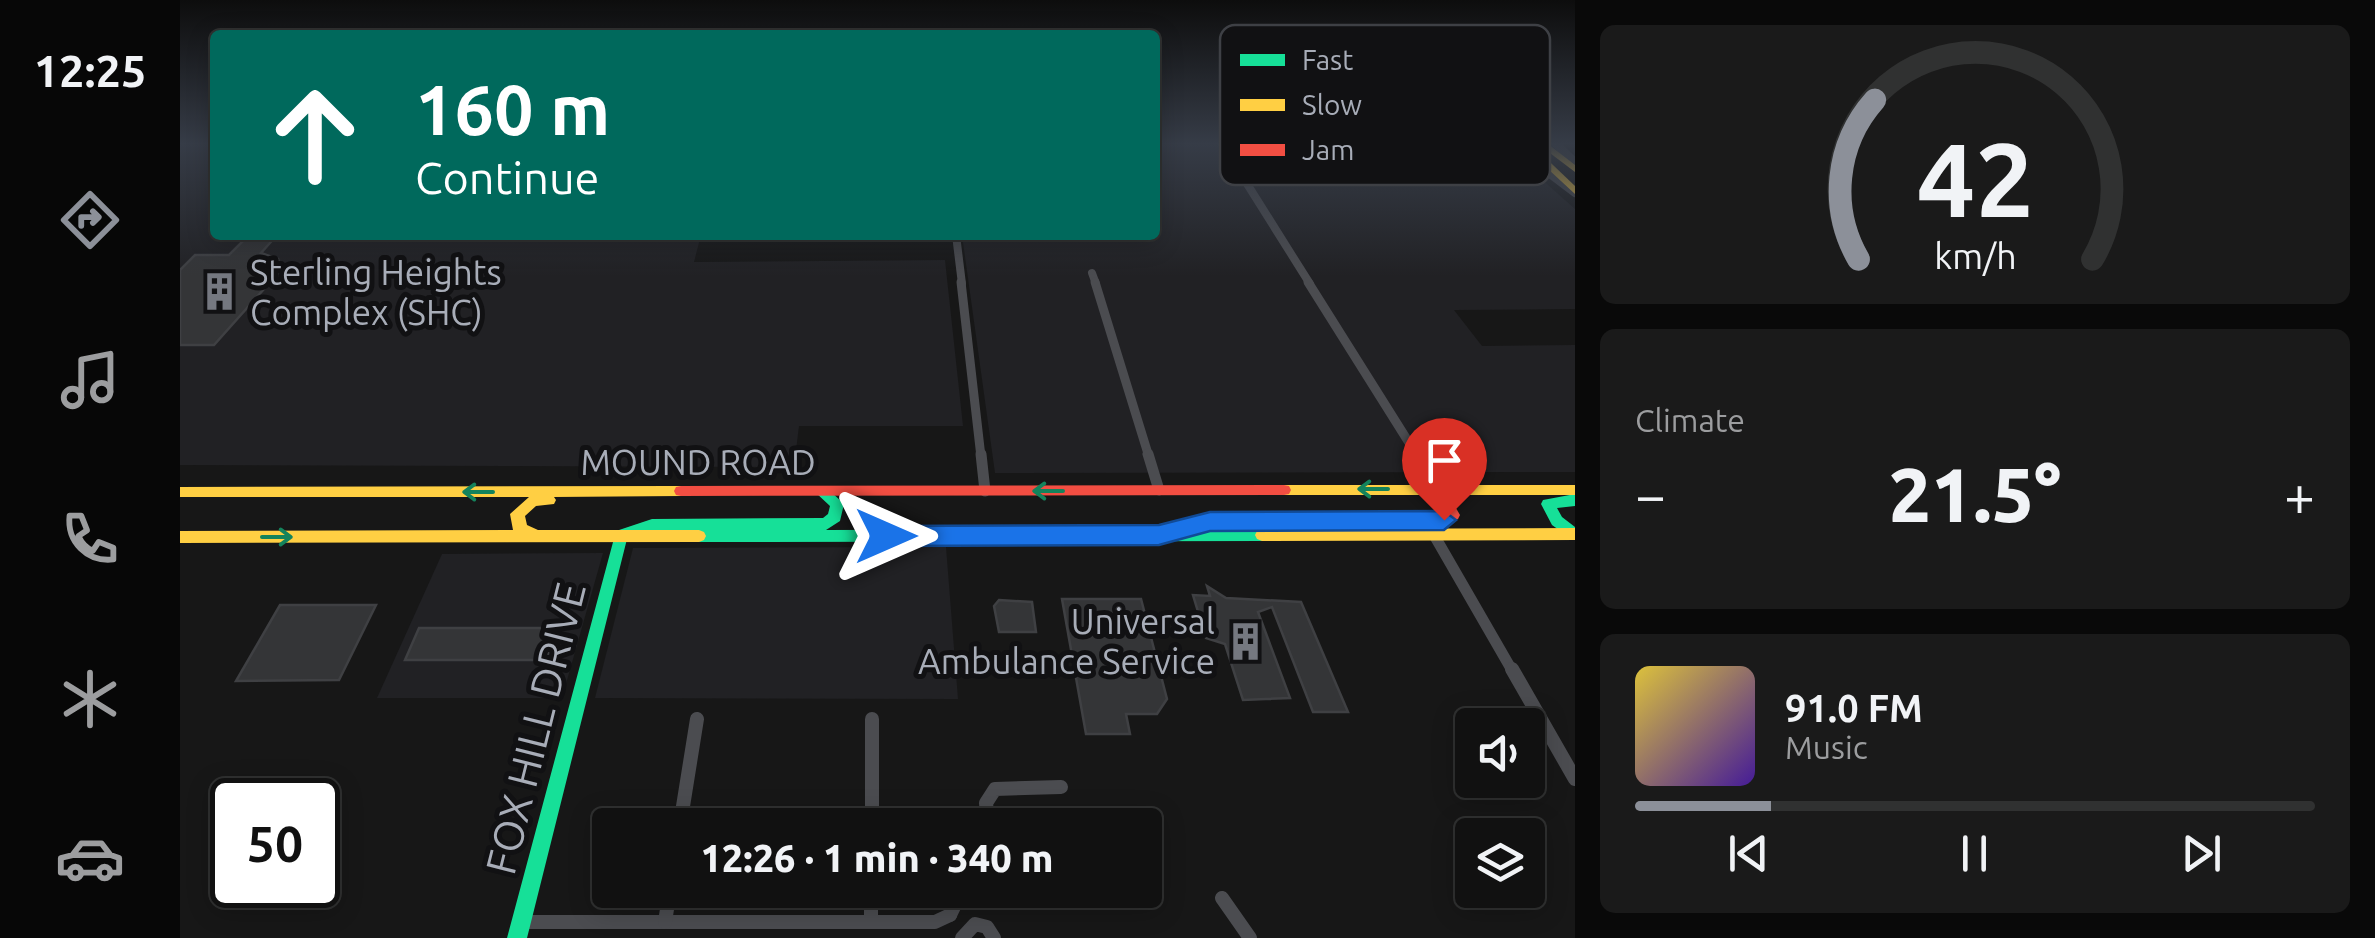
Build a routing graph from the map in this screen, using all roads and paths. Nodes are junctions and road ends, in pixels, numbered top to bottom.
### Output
1 (1249, 188) edge
2 (957, 240) edge
3 (1092, 273) dead end
4 (1437, 488) junction
5 (1159, 490) junction
6 (1575, 490) edge
7 (985, 491) junction
8 (180, 492) edge
9 (207, 492) junction
10 (769, 492) junction
11 (822, 492) junction
12 (1575, 500) edge
13 (180, 503) edge
14 (1434, 534) junction
15 (1574, 534) edge
16 (621, 535) junction
17 (1159, 535) junction
18 (535, 536) junction
19 (180, 537) edge
20 (697, 719) dead end
21 (872, 719) dead end
22 (1575, 779) edge
23 (1060, 787) dead end
24 (683, 808) edge
25 (872, 808) edge
26 (987, 808) edge
27 (1222, 898) dead end
28 (667, 908) edge
29 (871, 908) edge
30 (955, 908) edge
31 (951, 917) junction
32 (665, 922) junction
33 (871, 922) junction
34 (975, 924) junction
35 (519, 930) edge
36 (961, 938) edge
37 (994, 938) edge
38 (1250, 938) edge

1 - 4 street
2 - 7 street
3 - 5 street
4 -> 5 main road, MOUND ROAD
4 - 6 main road, MOUND ROAD
4 - 17 main road
5 -> 7 main road, MOUND ROAD
7 - 11 main road, MOUND ROAD
8 - 9 main road, MOUND ROAD
10 -> 9 main road, MOUND ROAD
9 - 13 main road
10 - 11 main road, MOUND ROAD
10 - 18 main road
11 - 16 main road
12 - 15 main road
14 - 15 main road, MOUND ROAD
14 - 17 main road, MOUND ROAD
14 - 22 street
16 - 17 main road, MOUND ROAD
16 - 18 main road, MOUND ROAD
16 - 35 main road, FOX HILL DRIVE
19 -> 18 main road, MOUND ROAD
20 - 24 street
21 - 25 street
23 - 26 street
27 - 38 street
28 - 32 street
29 - 33 street
30 - 31 street
31 - 33 street
31 - 34 street
31 - 36 street
32 - 33 street
32 - 35 street
34 - 36 street
34 - 37 street

